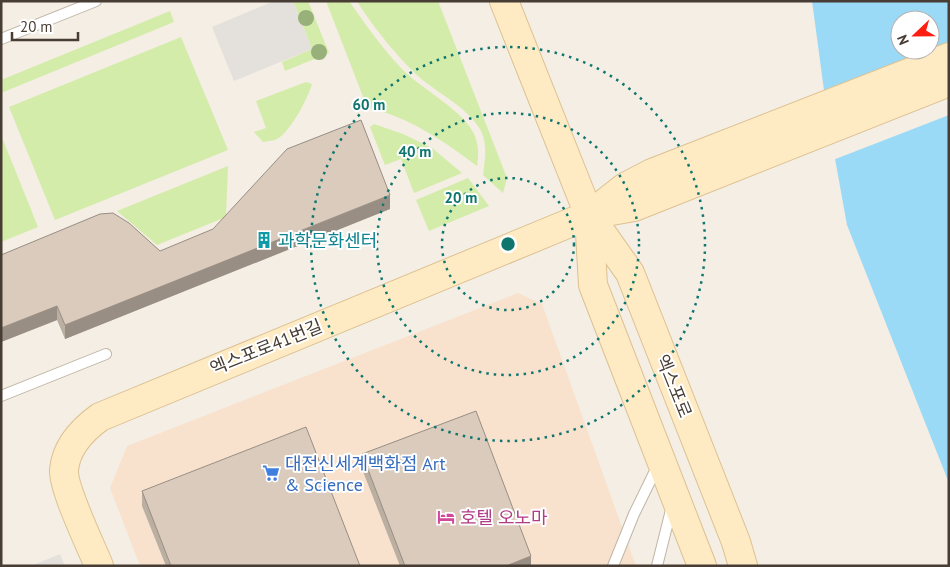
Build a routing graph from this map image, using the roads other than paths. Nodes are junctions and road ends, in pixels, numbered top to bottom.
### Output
1 (96, 1) edge
2 (504, 1) edge
3 (1, 39) edge
4 (949, 56) edge
5 (949, 82) edge
6 (654, 185) junction
7 (589, 215) junction
8 (106, 354) dead end
9 (1, 396) edge
10 (661, 460) junction
11 (675, 495) junction
12 (99, 566) edge
13 (612, 566) edge
14 (657, 566) edge
15 (702, 566) edge
16 (743, 566) edge

1 - 3 lane
2 - 7 street, 엑스포로
4 - 6 street
5 - 6 street
6 - 7 street, 엑스포로41번길
7 - 10 street, 엑스포로
7 - 12 street, 엑스포로41번길
7 - 16 street, 엑스포로
8 - 9 lane
10 - 11 street, 엑스포로
10 - 13 lane
11 - 14 lane
11 - 15 street, 엑스포로

